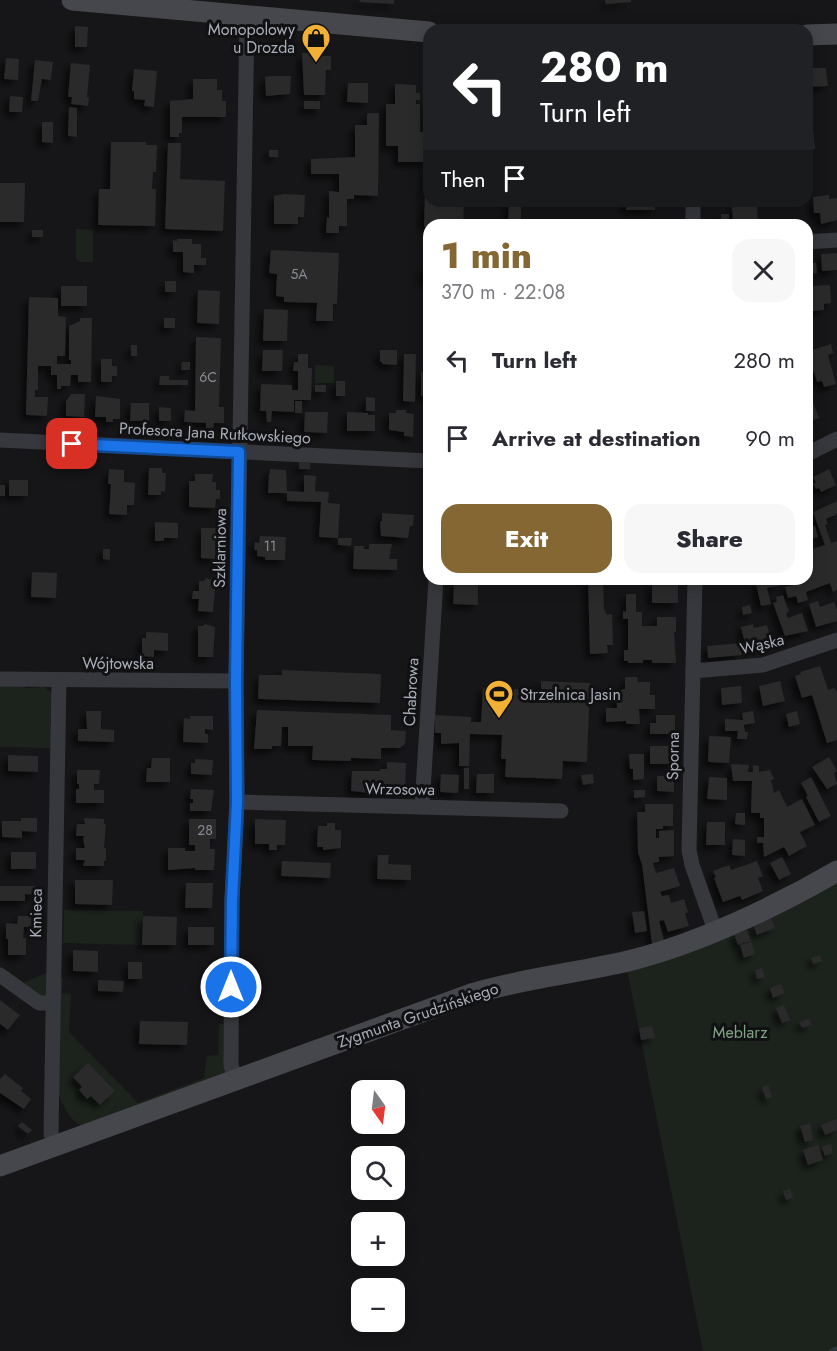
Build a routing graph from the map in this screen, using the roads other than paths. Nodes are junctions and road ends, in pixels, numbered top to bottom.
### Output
1 (72, 0) edge
2 (247, 15) junction
3 (423, 31) edge
4 (837, 34) edge
5 (813, 35) edge
6 (837, 240) edge
7 (813, 242) edge
8 (837, 439) edge
9 (0, 440) edge
10 (813, 451) edge
11 (239, 452) junction
12 (423, 460) edge
13 (436, 585) edge
14 (695, 585) edge
15 (837, 640) edge
16 (693, 671) junction
17 (0, 679) edge
18 (59, 681) junction
19 (236, 681) junction
20 (237, 802) junction
21 (422, 807) junction
22 (561, 811) dead end
23 (837, 872) edge
24 (715, 930) junction
25 (0, 975) edge
26 (52, 1003) junction
27 (236, 1080) junction
28 (54, 1146) junction
29 (0, 1166) edge

1 - 2 street
2 - 3 street
2 - 11 street, Szklarniowa
4 - 5 street
6 - 7 street
8 - 10 street
9 - 11 street, Profesora Jana Rutkowskiego
11 - 12 street, Profesora Jana Rutkowskiego
11 - 19 street, Szklarniowa
13 - 21 street, Chabrowa
14 - 16 street, Sporna
15 - 16 street, Wąska
16 - 24 street, Sporna
17 - 18 street, Wójtowska
18 - 19 street, Wójtowska
18 - 26 street, Kmieca
19 - 20 street, Szklarniowa
20 - 21 street, Wrzosowa
20 - 27 street, Szklarniowa
21 - 22 street, Wrzosowa
23 - 24 street, Zygmunta Grudzińskiego
24 - 27 street, Zygmunta Grudzińskiego
25 - 26 street
26 - 28 street, Kmieca
27 - 28 street, Zygmunta Grudzińskiego
28 - 29 street, Zygmunta Grudzińskiego

